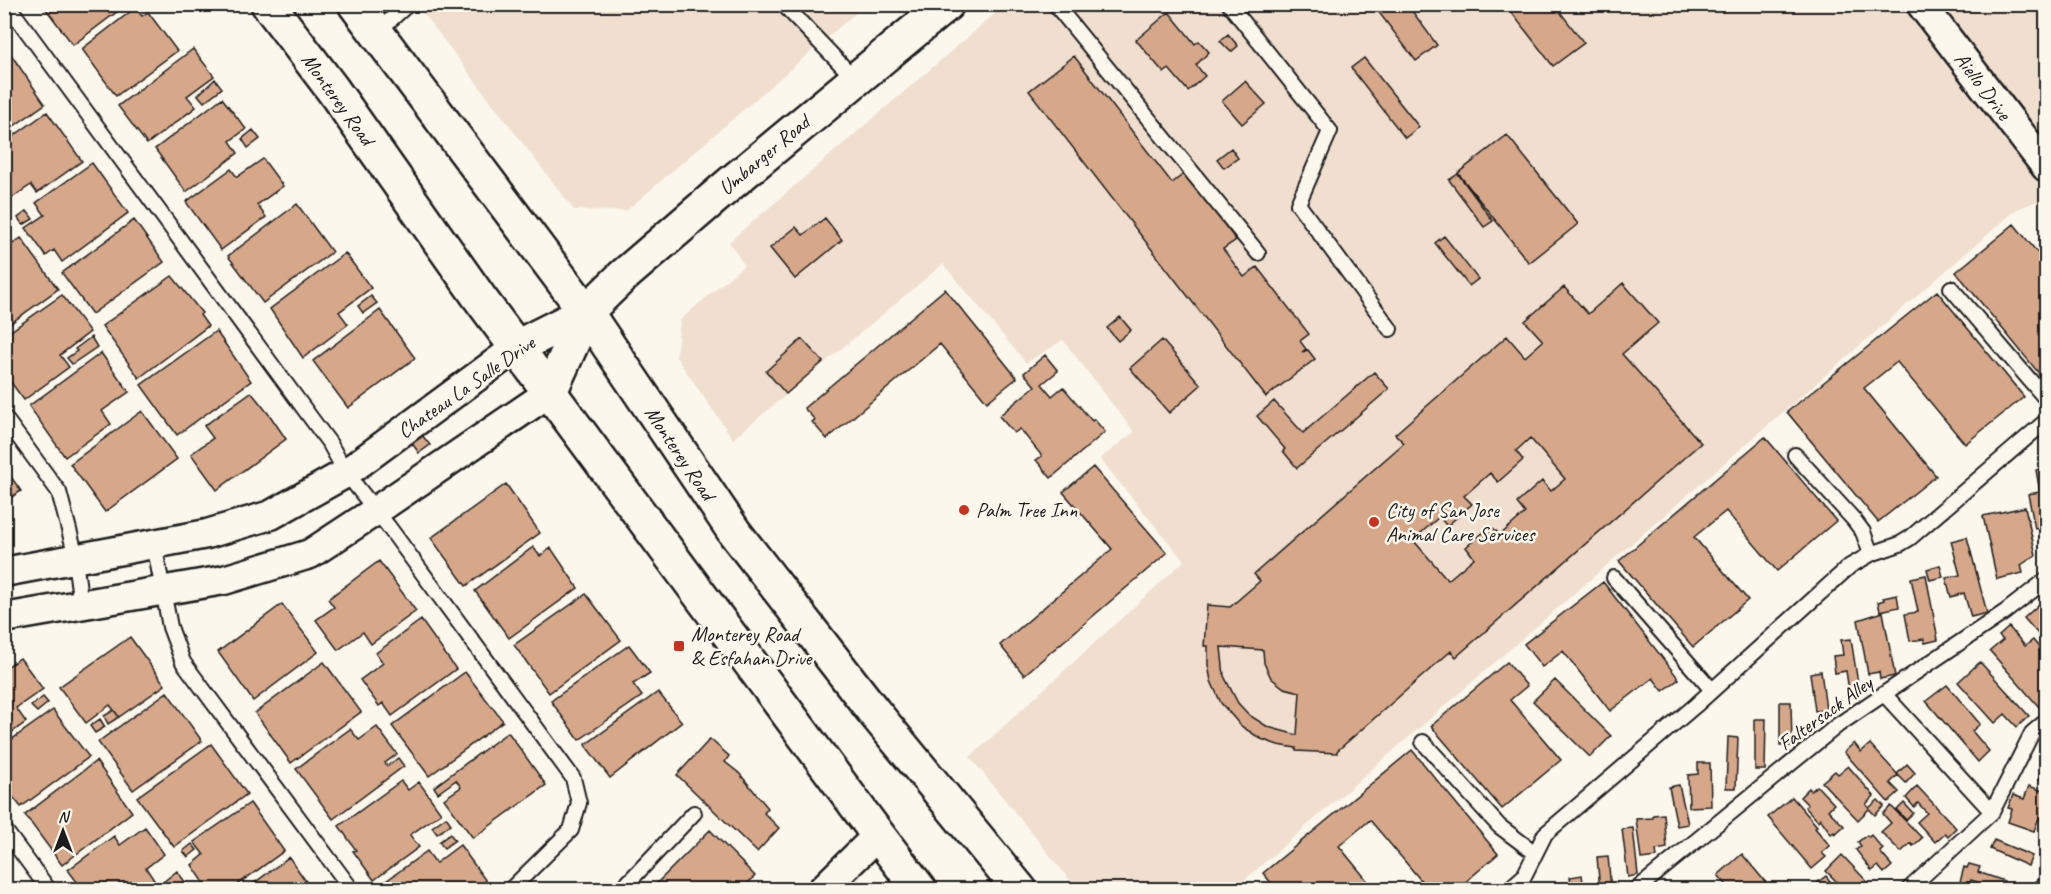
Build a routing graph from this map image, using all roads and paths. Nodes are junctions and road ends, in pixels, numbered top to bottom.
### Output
1 (7, 4) edge
2 (268, 4) edge
3 (355, 4) edge
4 (408, 4) edge
5 (783, 4) edge
6 (947, 4) edge
7 (1055, 4) edge
8 (1229, 4) edge
9 (1921, 4) edge
10 (376, 32) junction
11 (855, 79) junction
12 (2046, 167) edge
13 (1258, 253) dead end
14 (1951, 288) dead end
15 (586, 312) junction
16 (1390, 329) dead end
17 (517, 346) junction
18 (550, 392) junction
19 (2046, 399) edge
20 (4, 417) edge
21 (2046, 421) edge
22 (1795, 454) dead end
23 (346, 473) junction
24 (376, 510) junction
25 (154, 544) junction
26 (1871, 554) junction
27 (74, 560) junction
28 (4, 572) edge
29 (1614, 578) dead end
30 (2046, 580) edge
31 (163, 591) junction
32 (81, 605) junction
33 (4, 618) edge
34 (1712, 690) junction
35 (1885, 695) junction
36 (2046, 721) edge
37 (1423, 742) dead end
38 (1992, 812) junction
39 (694, 813) dead end
40 (4, 829) edge
41 (878, 835) junction
42 (1535, 853) junction
43 (2046, 883) edge
44 (49, 890) edge
45 (352, 890) edge
46 (510, 890) edge
47 (621, 890) edge
48 (822, 890) edge
49 (920, 890) edge
50 (1020, 890) edge
51 (1508, 890) edge
52 (1636, 890) edge
53 (1908, 890) edge
54 (2039, 890) edge

1 - 23 lane
2 - 17 main road, Monterey Road
3 - 10 main road, Monterey Road
4 - 10 lane
5 - 11 lane
6 - 11 main road, Umbarger Road
7 - 13 lane
8 - 16 lane
9 - 12 street, Aiello Drive
10 - 15 main road, Monterey Road
11 - 15 main road, Umbarger Road
14 - 19 lane
15 - 17 main road, Chateau La Salle Drive
15 - 18 main road, Chateau La Salle Drive
15 - 50 main road, Monterey Road
17 - 18 main road, Monterey Road
17 - 23 street, Chateau La Salle Drive
18 - 24 street
18 - 41 main road, Monterey Road
20 - 27 lane
21 - 26 lane
22 - 26 lane
23 - 24 lane
23 - 25 street, Chateau La Salle Drive
24 - 31 street
24 - 46 lane
25 - 27 street, Chateau La Salle Drive
25 - 31 lane
26 - 34 lane
27 - 28 street, Chateau La Salle Drive
27 - 32 lane
29 - 34 lane
30 - 35 lane, Faltersack Alley
31 - 32 street
31 - 45 lane
32 - 33 street
34 - 42 lane
35 - 38 lane
35 - 52 lane, Faltersack Alley
36 - 38 lane
37 - 42 lane
38 - 53 lane
39 - 47 lane
40 - 44 lane
41 - 48 street
41 - 49 main road, Monterey Road
42 - 51 lane
43 - 54 lane

